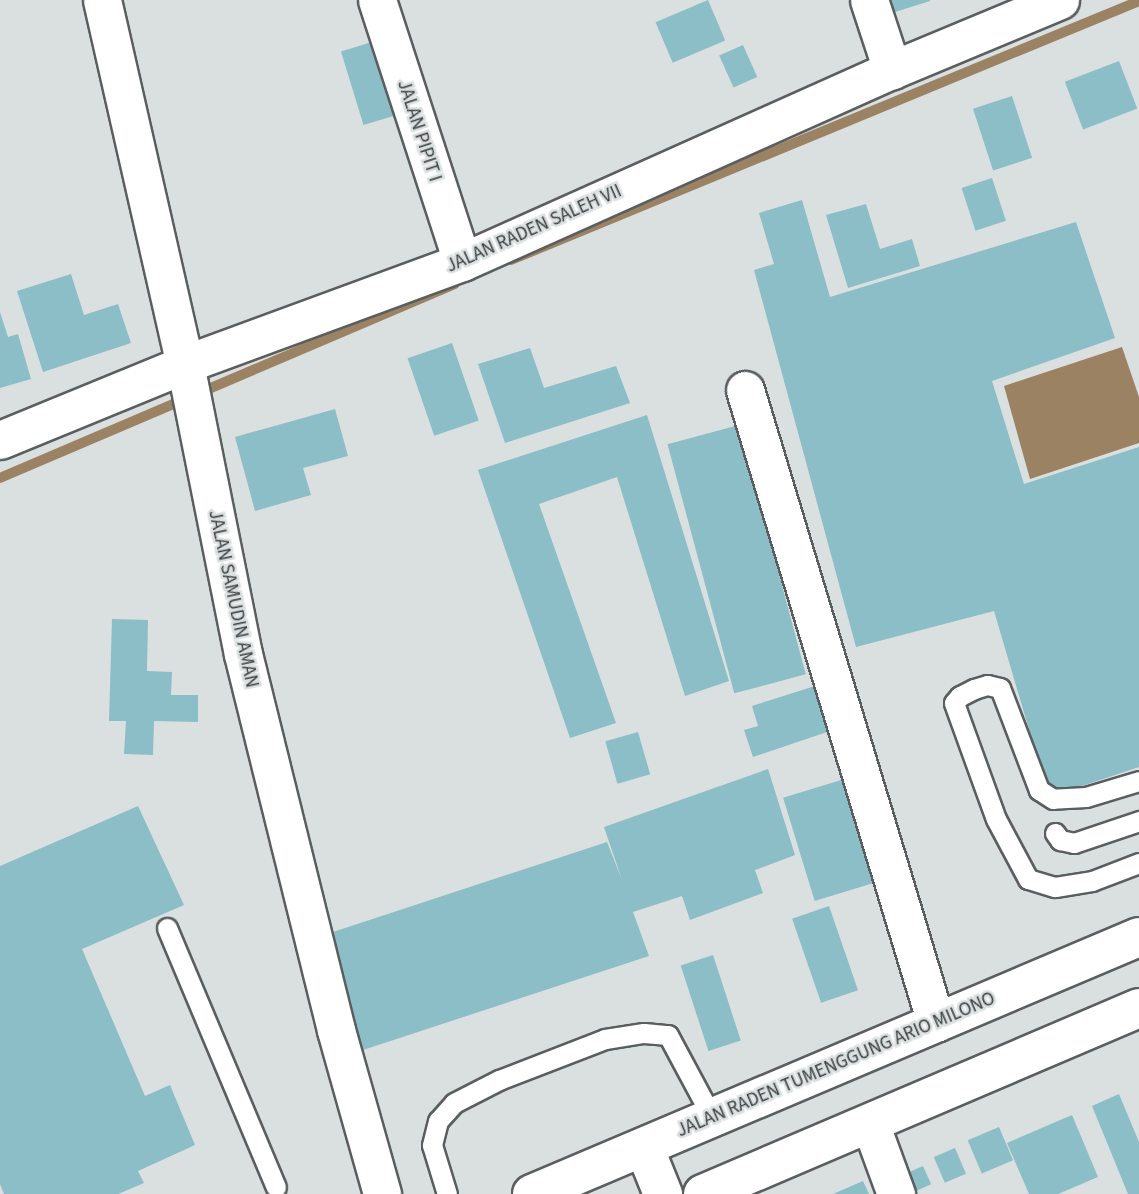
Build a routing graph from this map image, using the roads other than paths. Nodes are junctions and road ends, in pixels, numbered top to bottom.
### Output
1 (102, 0) edge
2 (377, 0) edge
3 (869, 0) edge
4 (1060, 0) edge
5 (892, 70) junction
6 (462, 262) junction
7 (189, 385) junction
8 (745, 390) dead end
9 (0, 440) edge
10 (1139, 781) edge
11 (1139, 821) edge
12 (1055, 834) dead end
13 (1139, 863) edge
14 (167, 928) dead end
15 (1139, 937) edge
16 (1139, 1008) edge
17 (936, 1023) junction
18 (712, 1117) junction
19 (870, 1123) junction
20 (644, 1147) junction
21 (272, 1192) edge
22 (382, 1194) edge
23 (447, 1194) edge
24 (533, 1194) edge
25 (663, 1194) edge
26 (703, 1194) edge
27 (896, 1194) edge

1 - 7 street, JALAN SAMUDIN AMAN
2 - 6 street, JALAN PIPIT I
3 - 5 street
4 - 5 street, JALAN RADEN SALEH VII
5 - 6 street, JALAN RADEN SALEH VII
6 - 7 street, JALAN RADEN SALEH VII
7 - 9 street, JALAN RADEN SALEH VII
7 - 22 street, JALAN SAMUDIN AMAN
8 - 17 street
10 - 13 lane
11 - 12 lane
14 - 21 lane
15 - 17 highway, JALAN RADEN TUMENGGUNG ARIO MILONO
16 - 19 highway
17 - 18 highway, JALAN RADEN TUMENGGUNG ARIO MILONO
18 - 20 highway, JALAN RADEN TUMENGGUNG ARIO MILONO
18 - 23 lane
19 - 26 highway
19 - 27 street
20 - 24 highway, JALAN RADEN TUMENGGUNG ARIO MILONO
20 - 25 highway

